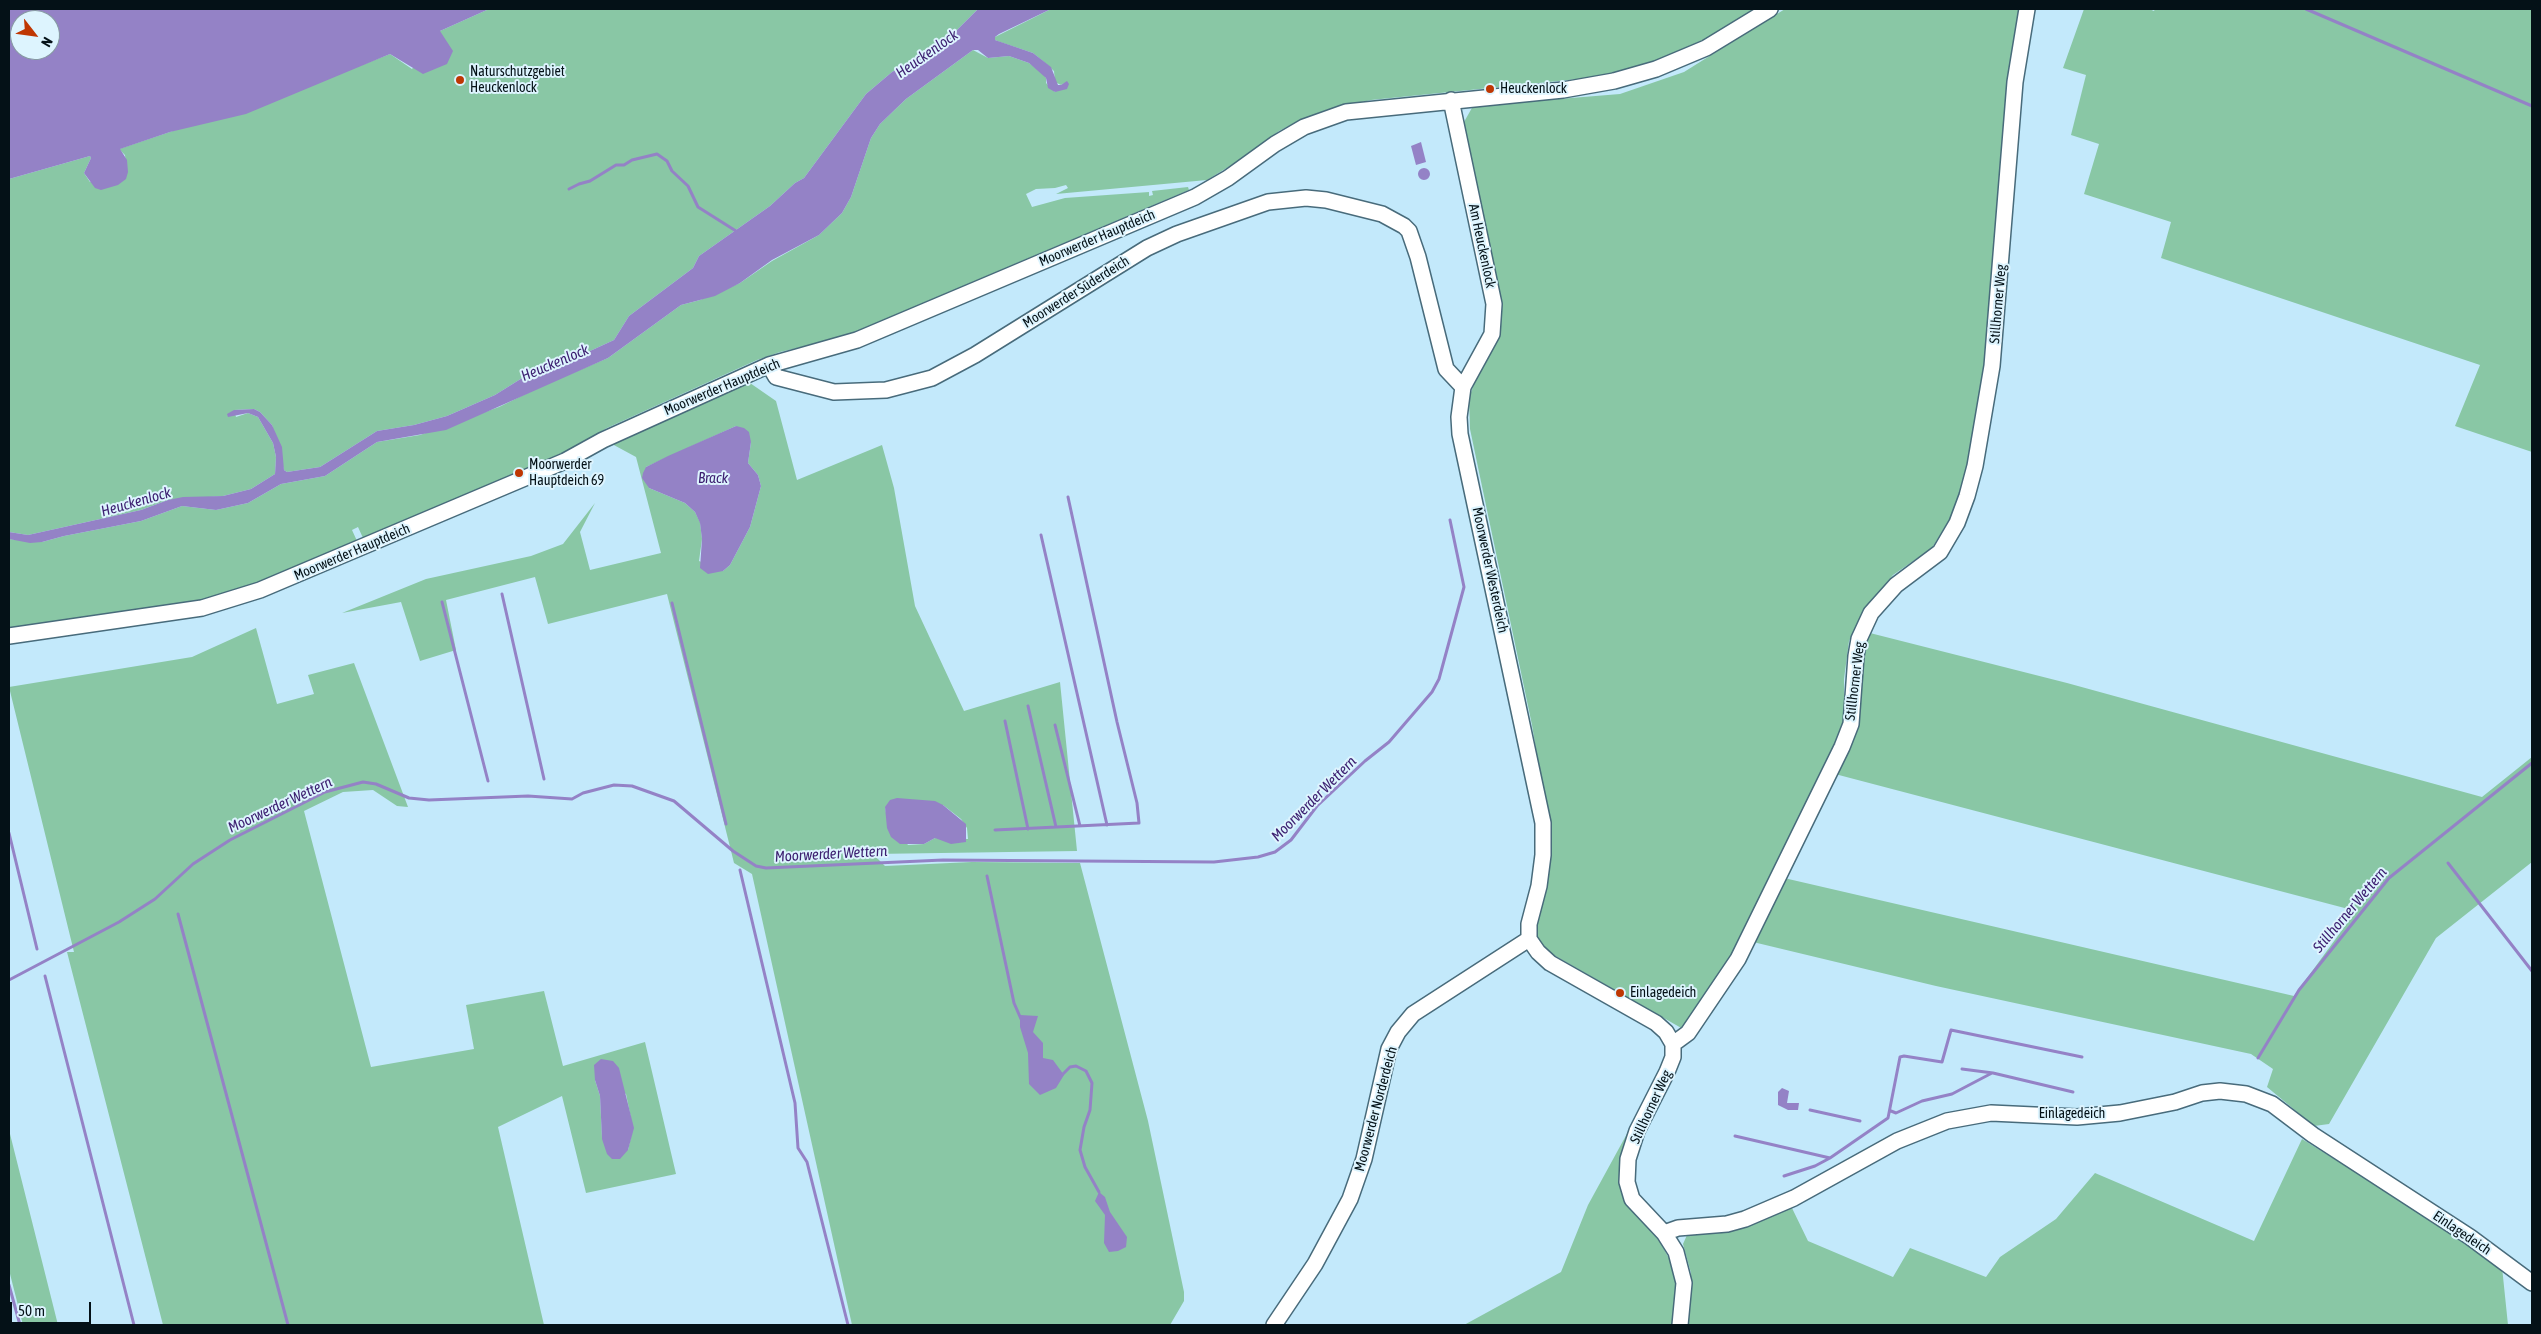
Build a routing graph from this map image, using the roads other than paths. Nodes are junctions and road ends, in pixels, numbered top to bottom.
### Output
1 (1770, 9) edge
2 (2027, 9) edge
3 (1450, 100) junction
4 (770, 365) junction
5 (1463, 387) junction
6 (9, 636) edge
7 (1529, 939) junction
8 (1673, 1044) junction
9 (1664, 1232) junction
10 (2532, 1283) edge
11 (1274, 1325) edge
12 (1680, 1325) edge

1 - 3 street, Moorwerder Hauptdeich
2 - 8 street, Stillhorner Weg
3 - 4 street, Moorwerder Hauptdeich
3 - 5 street, Am Heuckenlock
4 - 5 street, Moorwerder Süderdeich
4 - 6 street, Moorwerder Hauptdeich
5 - 7 street, Moorwerder Westerdeich
7 - 8 street
7 - 11 street, Moorwerder Norderdeich
8 - 9 street, Stillhorner Weg
9 - 10 street, Einlagedeich
9 - 12 street

